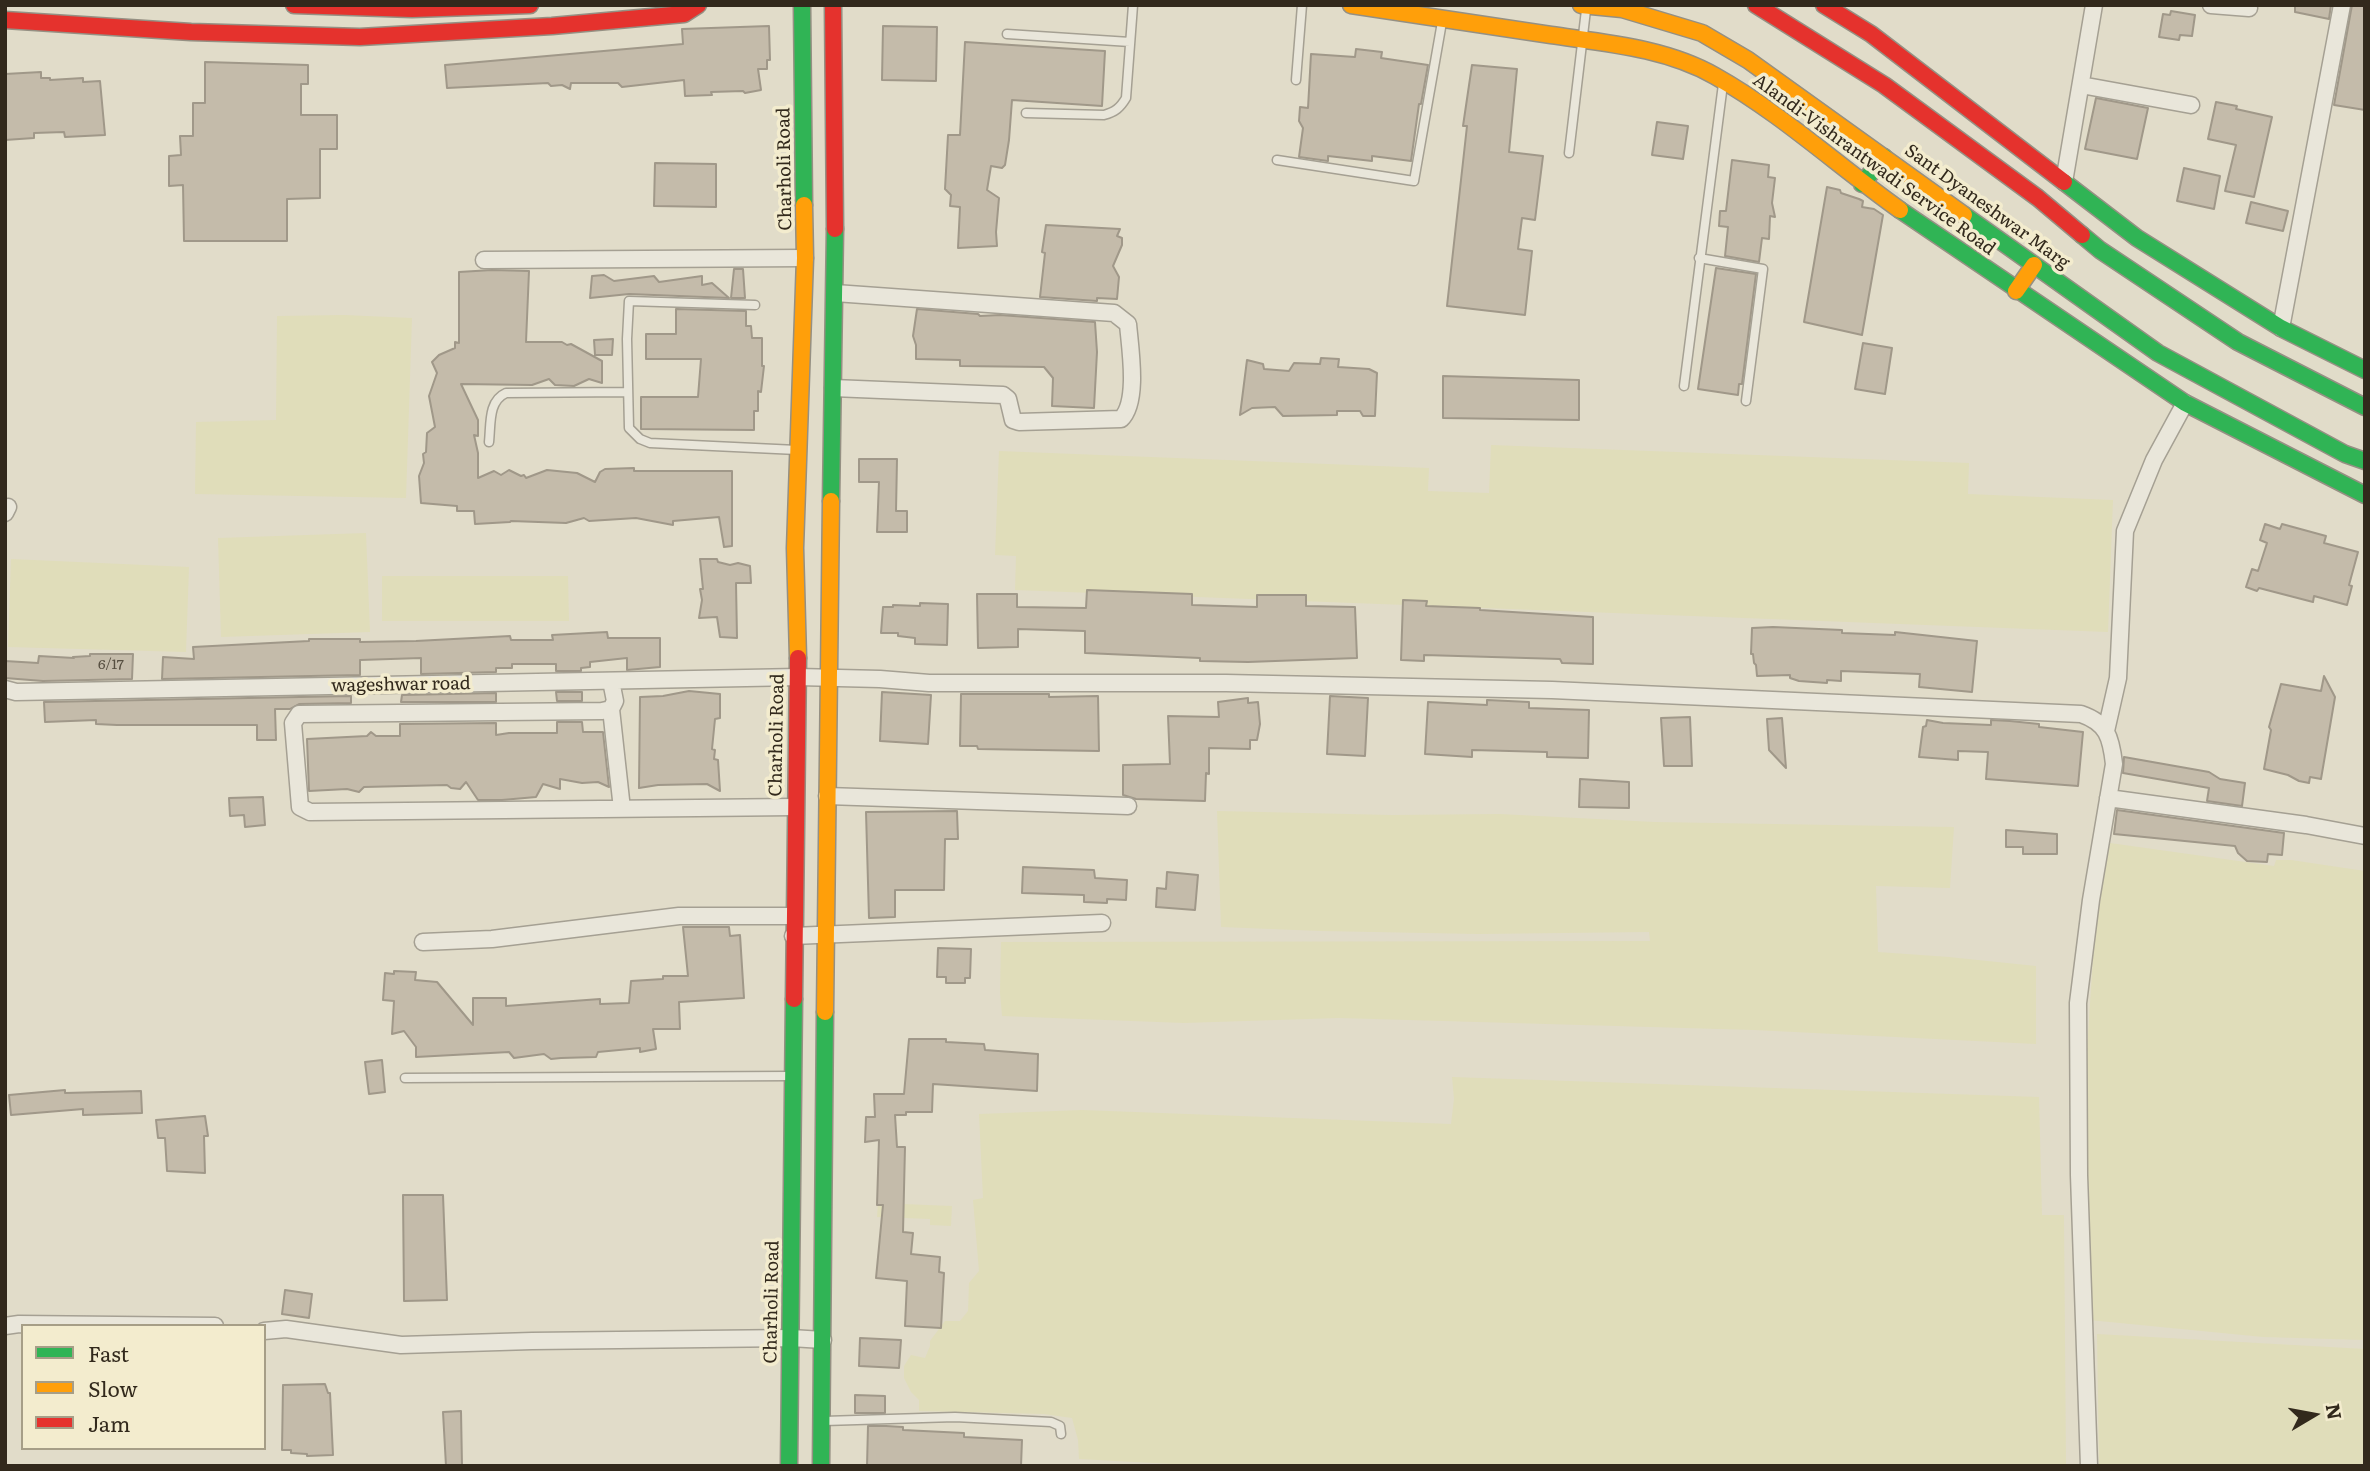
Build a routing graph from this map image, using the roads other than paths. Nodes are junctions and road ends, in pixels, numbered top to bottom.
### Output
1 (294, 5) edge
2 (530, 5) edge
3 (698, 5) edge
4 (802, 5) edge
5 (834, 5) edge
6 (1133, 5) edge
7 (1302, 5) edge
8 (1351, 5) edge
9 (1581, 5) edge
10 (1756, 5) edge
11 (1824, 5) edge
12 (2094, 5) edge
13 (2211, 5) edge
14 (2342, 5) edge
15 (1587, 6) edge
16 (2249, 8) dead end
17 (1847, 10) edge
18 (1442, 19) junction
19 (5, 20) edge
20 (1007, 34) dead end
21 (1582, 39) junction
22 (1130, 42) junction
23 (1296, 80) dead end
24 (1724, 81) junction
25 (2081, 85) junction
26 (2191, 104) dead end
27 (1026, 113) dead end
28 (804, 148) junction
29 (834, 149) junction
30 (1569, 153) dead end
31 (1884, 157) junction
32 (1277, 160) dead end
33 (2064, 182) junction
34 (1861, 184) junction
35 (805, 258) junction
36 (1699, 258) junction
37 (484, 260) dead end
38 (2034, 264) junction
39 (2016, 290) junction
40 (835, 293) junction
41 (755, 305) dead end
42 (2281, 328) junction
43 (2365, 370) edge
44 (1684, 386) dead end
45 (833, 388) junction
46 (627, 392) junction
47 (1746, 401) dead end
48 (2185, 403) junction
49 (2365, 407) edge
50 (489, 442) dead end
51 (797, 450) junction
52 (2365, 461) edge
53 (2365, 495) edge
54 (798, 677) junction
55 (829, 678) junction
56 (611, 681) junction
57 (5, 689) edge
58 (611, 709) junction
59 (2106, 731) junction
60 (827, 796) junction
61 (2108, 798) junction
62 (1128, 806) dead end
63 (794, 807) junction
64 (622, 809) junction
65 (2365, 836) edge
66 (793, 916) junction
67 (1102, 923) dead end
68 (827, 934) junction
69 (793, 936) junction
70 (423, 942) dead end
71 (794, 1076) junction
72 (405, 1078) dead end
73 (266, 1331) edge
74 (791, 1338) junction
75 (823, 1340) junction
76 (821, 1422) junction
77 (1061, 1434) dead end
78 (789, 1466) edge
79 (821, 1466) edge
80 (2089, 1466) edge

1 - 2 street
3 - 19 street
4 - 28 street, Charholi Road
5 - 29 street
6 - 22 lane
7 - 23 lane
8 - 18 street, Alandi-Vishrantwadi Service Road
9 - 15 street, Sant Dyaneshwar Marg
10 - 49 street, Sant Dyaneshwar Marg
11 - 17 street
12 - 25 street
13 - 16 street
14 - 42 street
15 - 21 lane
15 - 31 street, Sant Dyaneshwar Marg
17 - 33 street
18 - 21 street, Alandi-Vishrantwadi Service Road
18 - 32 lane
20 - 22 lane
21 - 24 street, Alandi-Vishrantwadi Service Road
21 - 30 lane
22 - 27 lane
24 - 34 street, Alandi-Vishrantwadi Service Road
24 - 36 lane
25 - 26 street
25 - 33 street
28 - 29 street
28 - 35 street, Charholi Road
29 - 40 street
31 - 34 street
31 - 38 street, Sant Dyaneshwar Marg
33 - 42 street
34 - 39 street, Alandi-Vishrantwadi Service Road
35 - 37 street
35 - 51 street, Charholi Road
36 - 44 lane
36 - 47 lane
38 - 39 street
38 - 52 street, Sant Dyaneshwar Marg
39 - 48 street, Alandi-Vishrantwadi Service Road
40 - 45 street
40 - 45 street
41 - 46 lane
42 - 43 street
45 - 55 street
46 - 50 lane
46 - 51 lane
48 - 53 street, Alandi-Vishrantwadi Service Road
48 - 59 street
51 - 54 street, Charholi Road
54 - 55 street, wageshwar road
54 - 56 street, wageshwar road
54 - 63 street, Charholi Road
55 - 59 street, wageshwar road
55 - 60 street
56 - 57 street, wageshwar road
56 - 58 street
58 - 64 street
58 - 64 street
59 - 61 street
60 - 62 street
60 - 68 street
61 - 65 street
61 - 80 street
63 - 64 street
63 - 66 street, Charholi Road
66 - 69 street, Charholi Road
66 - 70 street
67 - 68 street
68 - 69 street
68 - 75 street
69 - 71 street, Charholi Road
71 - 72 lane
71 - 74 street, Charholi Road
73 - 74 street
74 - 75 street
74 - 78 street, Charholi Road
75 - 76 street
76 - 77 lane
76 - 79 street

